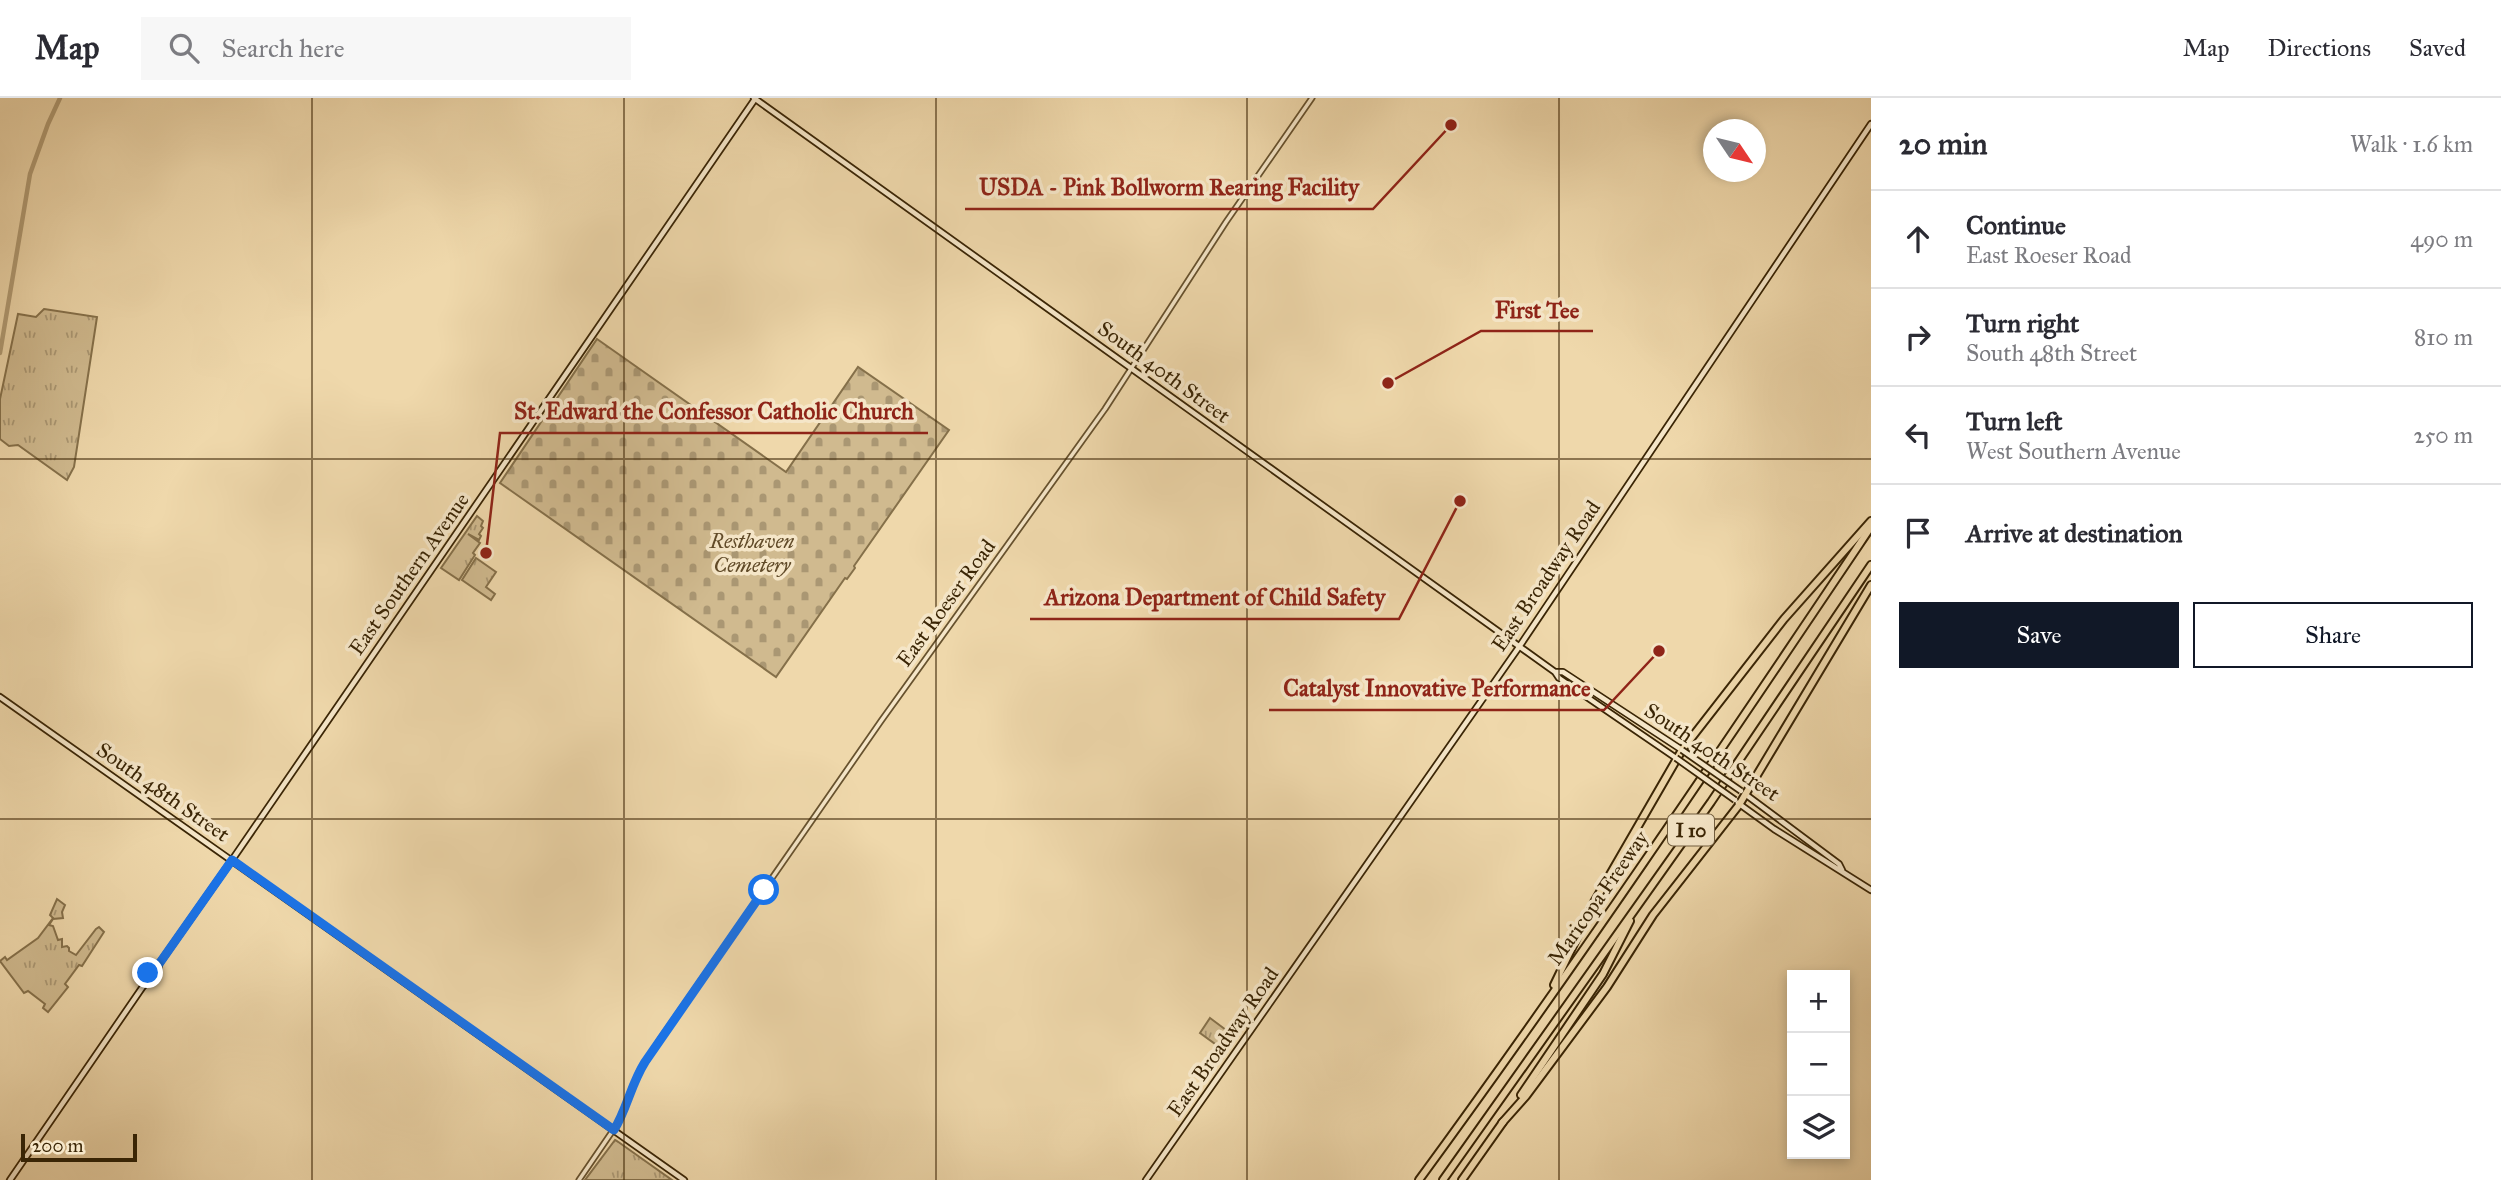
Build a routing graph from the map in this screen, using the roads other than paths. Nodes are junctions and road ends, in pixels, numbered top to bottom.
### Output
1 (755, 98) edge
2 (1312, 98) edge
3 (1871, 124) edge
4 (1131, 368) junction
5 (1871, 521) edge
6 (1871, 527) edge
7 (1871, 565) edge
8 (1871, 585) edge
9 (1519, 646) junction
10 (1555, 672) junction
11 (0, 697) edge
12 (1682, 750) junction
13 (1676, 758) junction
14 (1744, 793) junction
15 (1737, 802) junction
16 (232, 860) junction
17 (1843, 870) junction
18 (1871, 890) edge
19 (1647, 892) junction
20 (1549, 1000) junction
21 (1502, 1123) junction
22 (614, 1130) junction
23 (10, 1180) edge
24 (579, 1180) edge
25 (684, 1180) edge
26 (1146, 1180) edge
27 (1419, 1180) edge
28 (1443, 1180) edge
29 (1462, 1180) edge

1 - 4 main road, South 40th Street
1 - 16 main road, East Southern Avenue
2 - 4 street, East Roeser Road
3 - 9 main road, East Broadway Road
4 - 9 main road, South 40th Street
4 - 22 street, East Roeser Road
5 - 12 highway
6 - 20 highway, Maricopa Freeway / I 10
7 - 19 highway, Maricopa Freeway / I 10
8 - 14 highway
9 - 10 main road, South 40th Street
9 - 26 main road, East Broadway Road
10 - 12 main road, South 40th Street
10 - 13 main road, South 40th Street
11 - 16 main road, South 48th Street
12 - 13 highway
12 - 14 main road, South 40th Street, bridge
13 - 15 main road, South 40th Street, bridge
13 - 20 highway
14 - 15 highway
14 - 17 main road, South 40th Street
15 - 17 main road, South 40th Street
15 - 21 highway
16 - 22 main road, South 48th Street
16 - 23 main road, East Southern Avenue
17 - 18 main road, South 40th Street
19 - 21 highway
19 - 28 highway, Maricopa Freeway / I 10
20 - 27 highway, Maricopa Freeway / I 10
21 - 29 highway
22 - 24 street, East Roeser Road
22 - 25 main road, South 48th Street

